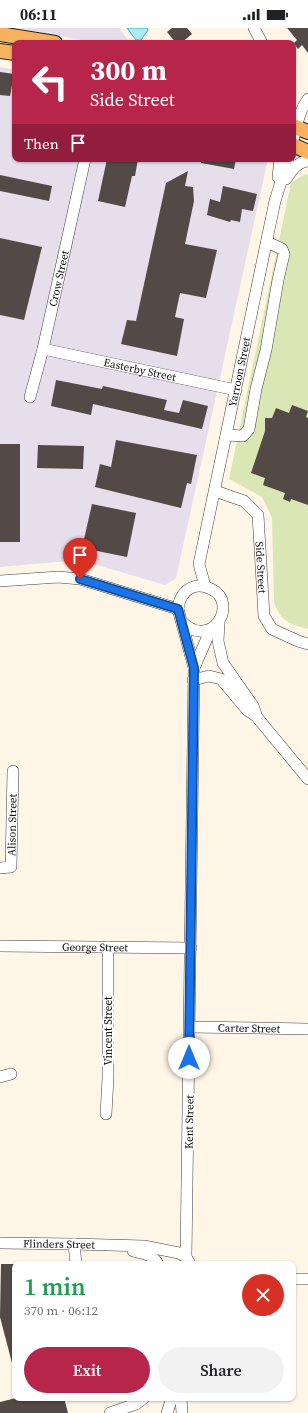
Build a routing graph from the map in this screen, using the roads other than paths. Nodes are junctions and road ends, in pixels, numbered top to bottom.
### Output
1 (254, 28) edge
2 (0, 34) edge
3 (37, 40) edge
4 (260, 40) edge
5 (0, 51) edge
6 (12, 53) edge
7 (308, 98) edge
8 (298, 131) edge
9 (296, 146) edge
10 (308, 152) edge
11 (308, 161) edge
12 (83, 162) edge
13 (280, 162) edge
14 (287, 162) edge
15 (275, 201) junction
16 (267, 242) junction
17 (43, 349) junction
18 (236, 390) junction
19 (30, 397) dead end
20 (227, 435) junction
21 (215, 490) junction
22 (0, 581) edge
23 (205, 586) junction
24 (178, 609) junction
25 (182, 622) junction
26 (215, 625) junction
27 (308, 644) edge
28 (194, 668) junction
29 (193, 680) junction
30 (256, 716) junction
31 (13, 772) dead end
32 (308, 779) edge
33 (0, 868) edge
34 (0, 946) edge
35 (108, 947) junction
36 (191, 948) junction
37 (190, 1028) junction
38 (308, 1029) edge
39 (106, 1114) dead end
40 (187, 1240) junction
41 (0, 1243) edge
42 (74, 1244) junction
43 (117, 1245) junction
44 (174, 1253) junction
45 (188, 1260) edge
46 (76, 1261) edge
47 (157, 1261) edge
48 (163, 1261) edge
49 (296, 1279) edge
50 (308, 1279) edge
51 (140, 1401) edge
52 (171, 1401) edge
53 (181, 1401) edge
54 (110, 1413) edge
55 (167, 1413) edge
56 (182, 1413) edge

1 - 4 street
2 - 3 main road
5 - 6 main road
7 - 8 street
9 - 10 main road
11 - 15 street
12 - 17 street, Crow Street
13 - 15 street
14 - 15 street, Yarroon Street
15 - 16 street, Yarroon Street
16 - 18 street, Yarroon Street
16 - 20 street
17 - 18 street, Easterby Street
17 - 19 street, Crow Street
18 - 20 street, Yarroon Street
20 - 21 street, Yarroon Street
21 - 23 street, Yarroon Street
21 - 27 street, Side Street
22 - 24 street
23 - 24 street
23 - 26 street
24 - 25 street
25 - 26 street
25 - 28 street, Kent Street
26 - 28 street, Kent Street
26 - 30 street
28 - 29 street, Kent Street
29 - 30 street
29 - 36 street, Kent Street
30 - 32 street
31 - 33 street, Alison Street
34 - 35 street, George Street
35 - 36 street, George Street
35 - 39 street, Vincent Street
36 - 37 street, Kent Street
37 - 38 street, Carter Street
37 - 40 street, Kent Street
40 - 44 street
40 - 45 street, Kent Street
41 - 42 street, Flinders Street
42 - 43 street, Flinders Street
42 - 46 street
43 - 44 street, Flinders Street
43 - 47 street, Flinders Street
44 - 45 street, Flinders Street
44 - 48 street
49 - 50 street
51 - 54 street
52 - 55 street
53 - 56 street

